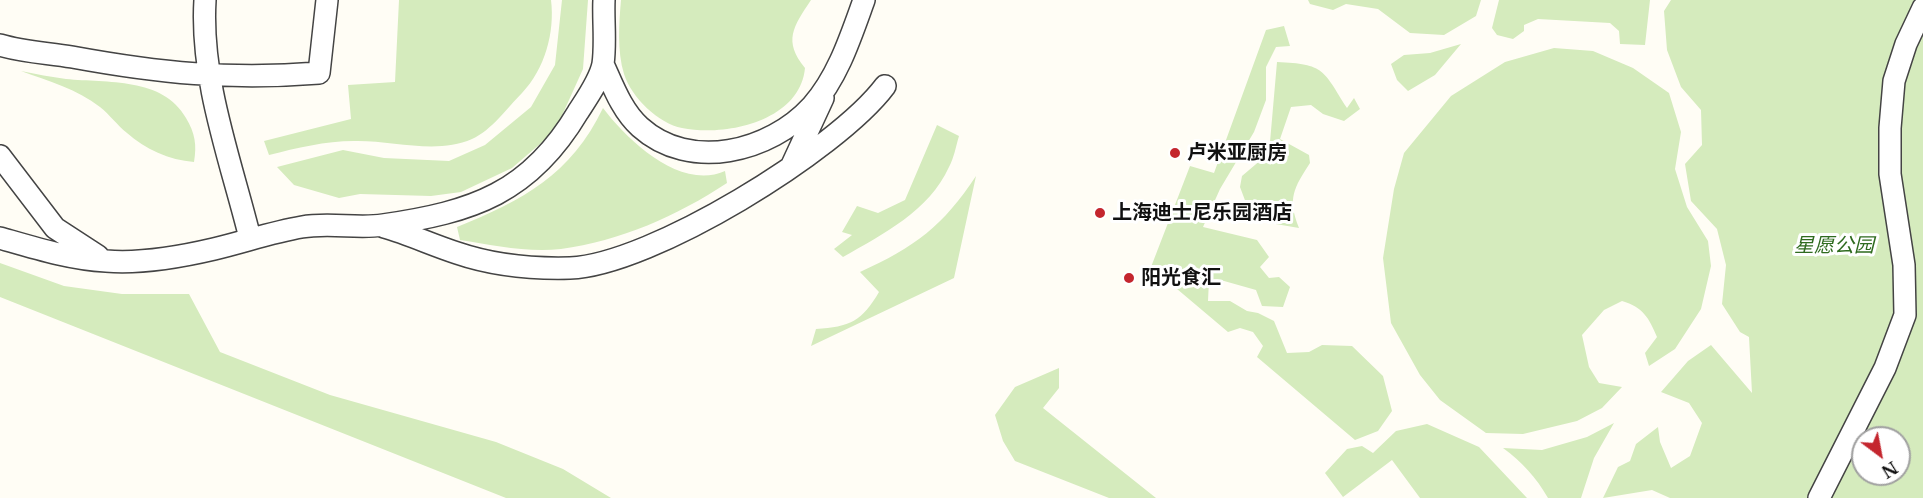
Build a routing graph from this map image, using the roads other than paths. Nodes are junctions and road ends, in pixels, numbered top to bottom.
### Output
1 (205, 0) edge
2 (327, 0) edge
3 (604, 0) edge
4 (864, 0) edge
5 (1923, 8) edge
6 (0, 45) edge
7 (603, 64) junction
8 (211, 77) junction
9 (831, 80) junction
10 (885, 86) dead end
11 (0, 156) edge
12 (790, 168) junction
13 (381, 226) junction
14 (0, 238) edge
15 (250, 238) junction
16 (106, 261) junction
17 (1819, 498) edge

1 - 8 lane
2 - 8 lane
3 - 7 lane
4 - 9 lane
5 - 17 lane
6 - 8 lane
7 - 9 lane
7 - 13 lane
8 - 15 lane
9 - 12 lane
10 - 12 lane
11 - 16 lane
12 - 13 lane
13 - 15 lane
14 - 16 lane
15 - 16 lane

